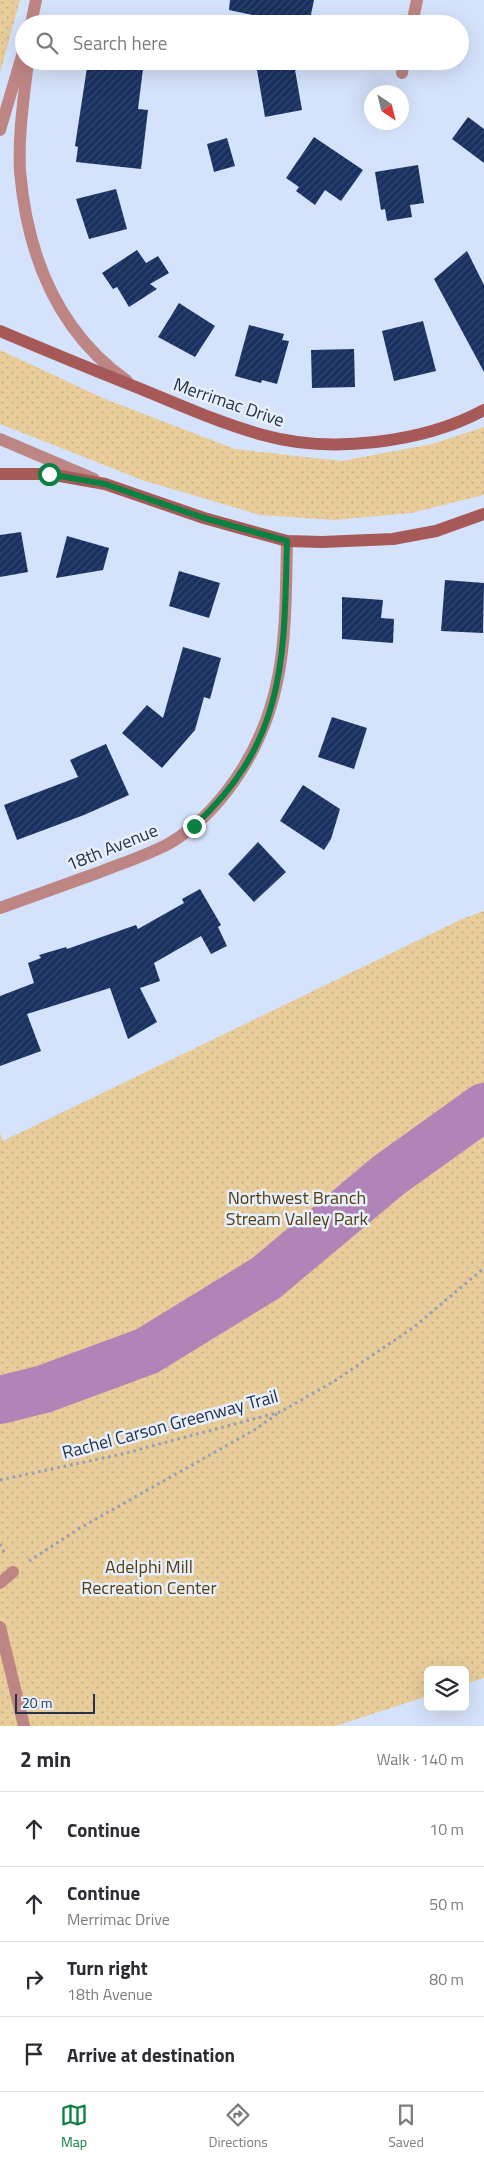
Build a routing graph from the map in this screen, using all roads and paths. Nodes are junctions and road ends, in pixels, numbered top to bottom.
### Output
1 (36, 0) edge
2 (417, 0) edge
3 (34, 15) edge
4 (414, 15) edge
5 (18, 70) edge
6 (27, 70) edge
7 (0, 130) edge
8 (0, 331) edge
9 (135, 387) junction
10 (484, 410) edge
11 (0, 439) edge
12 (0, 474) edge
13 (105, 484) junction
14 (484, 514) edge
15 (287, 541) junction
16 (0, 908) edge
17 (484, 1268) edge
18 (280, 1412) junction
19 (0, 1480) edge
20 (0, 1544) edge
21 (12, 1572) junction
22 (0, 1583) edge
23 (0, 1627) edge
24 (2, 1641) edge
25 (24, 1726) edge

1 - 3 street
2 - 4 street
5 - 7 street
6 - 9 street
8 - 9 street, Merrimac Drive
9 - 10 street, Merrimac Drive
11 - 13 street
12 - 13 street
13 - 15 street
14 - 15 street
15 - 16 street, 18th Avenue
17 - 18 path, Rachel Carson Greenway Trail
18 - 19 path, Rachel Carson Greenway Trail
18 - 21 path
20 - 21 path
21 - 22 street
23 - 24 street
24 - 25 street

